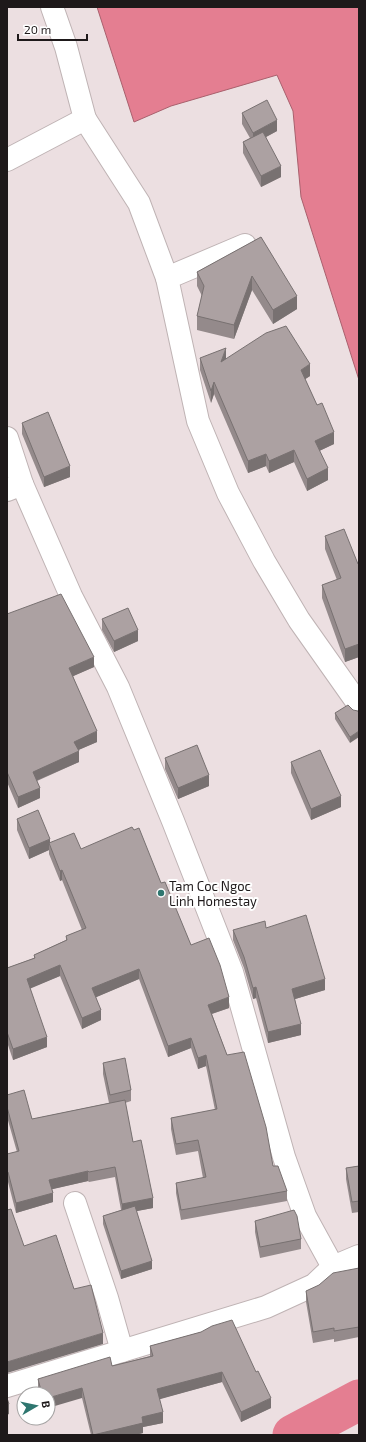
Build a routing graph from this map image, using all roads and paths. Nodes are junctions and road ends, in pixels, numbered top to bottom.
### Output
1 (52, 7) edge
2 (85, 119) junction
3 (7, 160) edge
4 (245, 245) edge
5 (167, 278) junction
6 (7, 438) edge
7 (14, 487) edge
8 (359, 705) edge
9 (75, 1203) dead end
10 (359, 1256) edge
11 (333, 1267) junction
12 (122, 1351) junction
13 (7, 1385) edge

1 - 2 street
2 - 3 street
2 - 5 street
4 - 5 street
5 - 8 street
6 - 7 street
7 - 11 street
9 - 12 street
10 - 11 street
11 - 12 street
12 - 13 street

